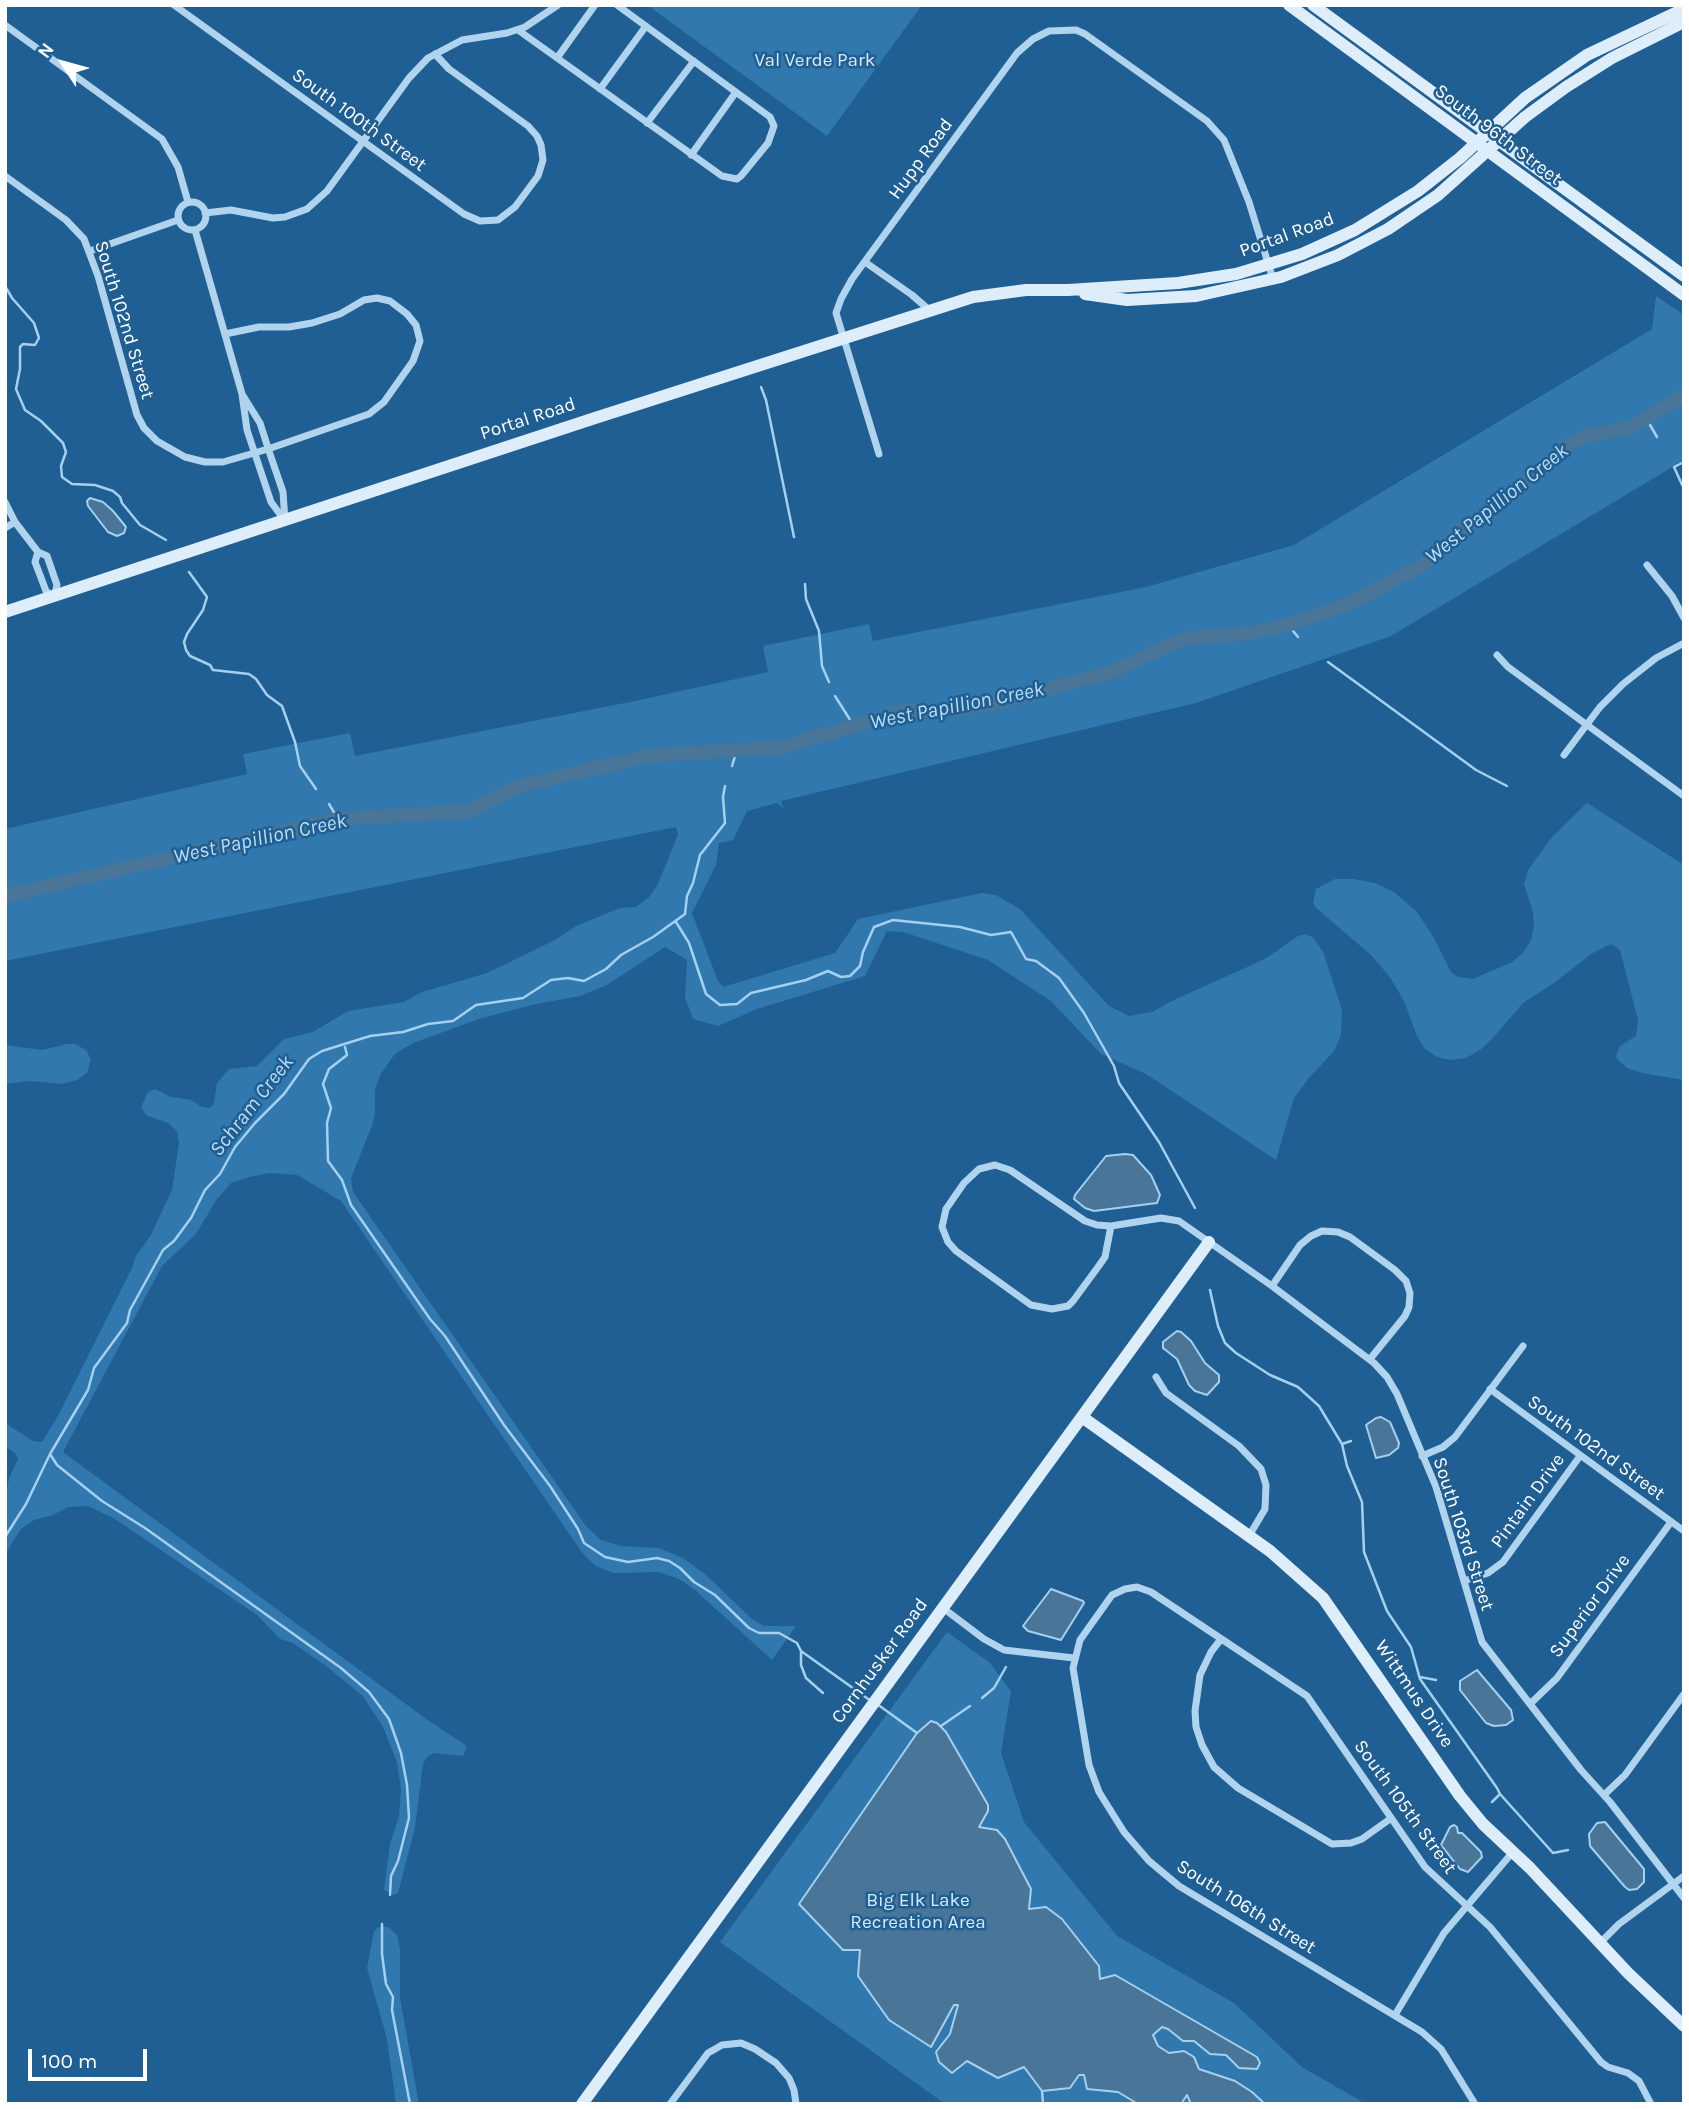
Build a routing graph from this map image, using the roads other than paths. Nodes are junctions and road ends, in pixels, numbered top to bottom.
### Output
1 (174, 5) edge
2 (558, 5) edge
3 (595, 5) edge
4 (617, 5) edge
5 (1289, 5) edge
6 (1313, 5) edge
7 (1684, 9) edge
8 (1684, 22) edge
9 (5, 25) edge
10 (646, 26) junction
11 (518, 30) junction
12 (435, 54) junction
13 (557, 58) junction
14 (694, 61) junction
15 (600, 89) junction
16 (736, 92) junction
17 (647, 123) junction
18 (1486, 132) junction
19 (363, 142) junction
20 (1476, 142) junction
21 (1499, 142) junction
22 (1487, 152) junction
23 (691, 155) junction
24 (5, 176) edge
25 (188, 202) junction
26 (205, 213) junction
27 (178, 220) junction
28 (195, 230) junction
29 (90, 251) junction
30 (865, 262) junction
31 (1269, 265) junction
32 (1684, 276) edge
33 (1273, 279) junction
34 (1068, 290) junction
35 (1684, 295) edge
36 (928, 309) junction
37 (225, 334) junction
38 (842, 337) junction
39 (242, 394) junction
40 (268, 449) junction
41 (254, 453) junction
42 (879, 454) dead end
43 (5, 502) edge
44 (285, 521) junction
45 (15, 522) junction
46 (5, 528) edge
47 (38, 552) junction
48 (1647, 565) dead end
49 (54, 597) junction
50 (5, 612) edge
51 (1684, 618) edge
52 (1684, 643) edge
53 (1497, 655) dead end
54 (1586, 725) junction
55 (1564, 755) dead end
56 (1684, 796) edge
57 (1111, 1226) junction
58 (1209, 1242) junction
59 (1272, 1286) junction
60 (1523, 1346) dead end
61 (1370, 1360) junction
62 (1156, 1377) dead end
63 (1490, 1390) junction
64 (1082, 1417) junction
65 (1422, 1456) junction
66 (1580, 1456) junction
67 (1671, 1522) junction
68 (1684, 1531) edge
69 (1249, 1536) junction
70 (1464, 1581) junction
71 (943, 1608) junction
72 (1221, 1639) junction
73 (1073, 1658) junction
74 (1684, 1694) edge
75 (1530, 1704) junction
76 (1604, 1795) junction
77 (1390, 1819) junction
78 (1512, 1853) junction
79 (1684, 1876) edge
80 (1673, 1884) junction
81 (1684, 1898) edge
82 (1466, 1907) junction
83 (1600, 1943) junction
84 (1395, 2015) junction
85 (1684, 2026) edge
86 (796, 2103) edge
87 (582, 2104) edge
88 (670, 2104) edge
89 (1475, 2104) edge
90 (1651, 2104) edge

1 - 19 street, South 100th Street
2 - 11 street
3 - 13 street
4 - 10 street
5 - 20 main road, South 96th Street
6 - 18 main road, South 96th Street
7 - 18 main road, Portal Road
8 - 21 main road, Portal Road
9 - 25 street
10 - 14 street
10 - 15 street
11 - 12 street
11 - 13 street
12 - 19 street
12 - 19 street, South 100th Street
13 - 15 street
14 - 16 street
14 - 17 street
15 - 17 street
16 - 23 street
16 - 23 street
17 - 23 street
18 - 20 main road, Portal Road
18 - 21 main road, South 96th Street
19 - 26 street
20 - 22 main road, South 96th Street
20 - 31 main road, Portal Road
21 - 22 main road, Portal Road
21 - 32 main road, South 96th Street
22 - 33 main road, Portal Road
22 - 35 main road, South 96th Street
24 - 29 street, South 102nd Street
25 - 26 street
25 - 27 street
26 - 28 street
27 - 28 street
27 - 29 street
28 - 37 street
29 - 41 street, South 102nd Street
30 - 31 street, Hupp Road
30 - 36 street
30 - 38 street, Hupp Road
31 - 33 street
31 - 34 main road, Portal Road
33 - 34 main road, Portal Road
34 - 36 main road, Portal Road
36 - 38 main road, Portal Road
37 - 39 street
37 - 40 street, South 102nd Street
38 - 42 street, Hupp Road
38 - 44 main road, Portal Road
39 - 40 street
39 - 41 street
40 - 41 street, South 102nd Street
40 - 44 street
41 - 44 street
43 - 45 street
44 - 49 main road, Portal Road
45 - 46 street
45 - 47 street
47 - 49 street
47 - 49 street
48 - 51 street
49 - 50 main road, Portal Road
52 - 54 street
53 - 54 street
54 - 55 street
54 - 56 street
57 - 57 street, South 103rd Street
57 - 58 street, South 103rd Street
58 - 59 street, South 103rd Street
58 - 64 main road, Cornhusker Road
59 - 61 street, South 103rd Street
59 - 61 street
60 - 63 street
61 - 65 street, South 103rd Street
62 - 69 street
63 - 65 street
63 - 66 street, South 102nd Street
64 - 69 main road, Wittmus Drive
64 - 71 main road, Cornhusker Road
65 - 70 street, South 103rd Street
66 - 67 street, South 102nd Street
66 - 70 street, Pintain Drive
67 - 68 street, South 102nd Street
67 - 75 street, Superior Drive
69 - 78 main road, Wittmus Drive
70 - 75 street, South 103rd Street
71 - 73 street
71 - 87 main road, Cornhusker Road
72 - 73 street, South 105th Street
72 - 77 street, South 105th Street
72 - 77 street
73 - 84 street, South 106th Street
74 - 76 street
75 - 76 street, South 103rd Street
76 - 80 street, South 103rd Street
77 - 82 street, South 105th Street
78 - 82 street
78 - 83 main road, Wittmus Drive
79 - 80 street
80 - 81 street, South 103rd Street
80 - 83 street
82 - 84 street
82 - 90 street, South 105th Street
83 - 85 main road, Wittmus Drive
84 - 89 street, South 106th Street
86 - 88 street

